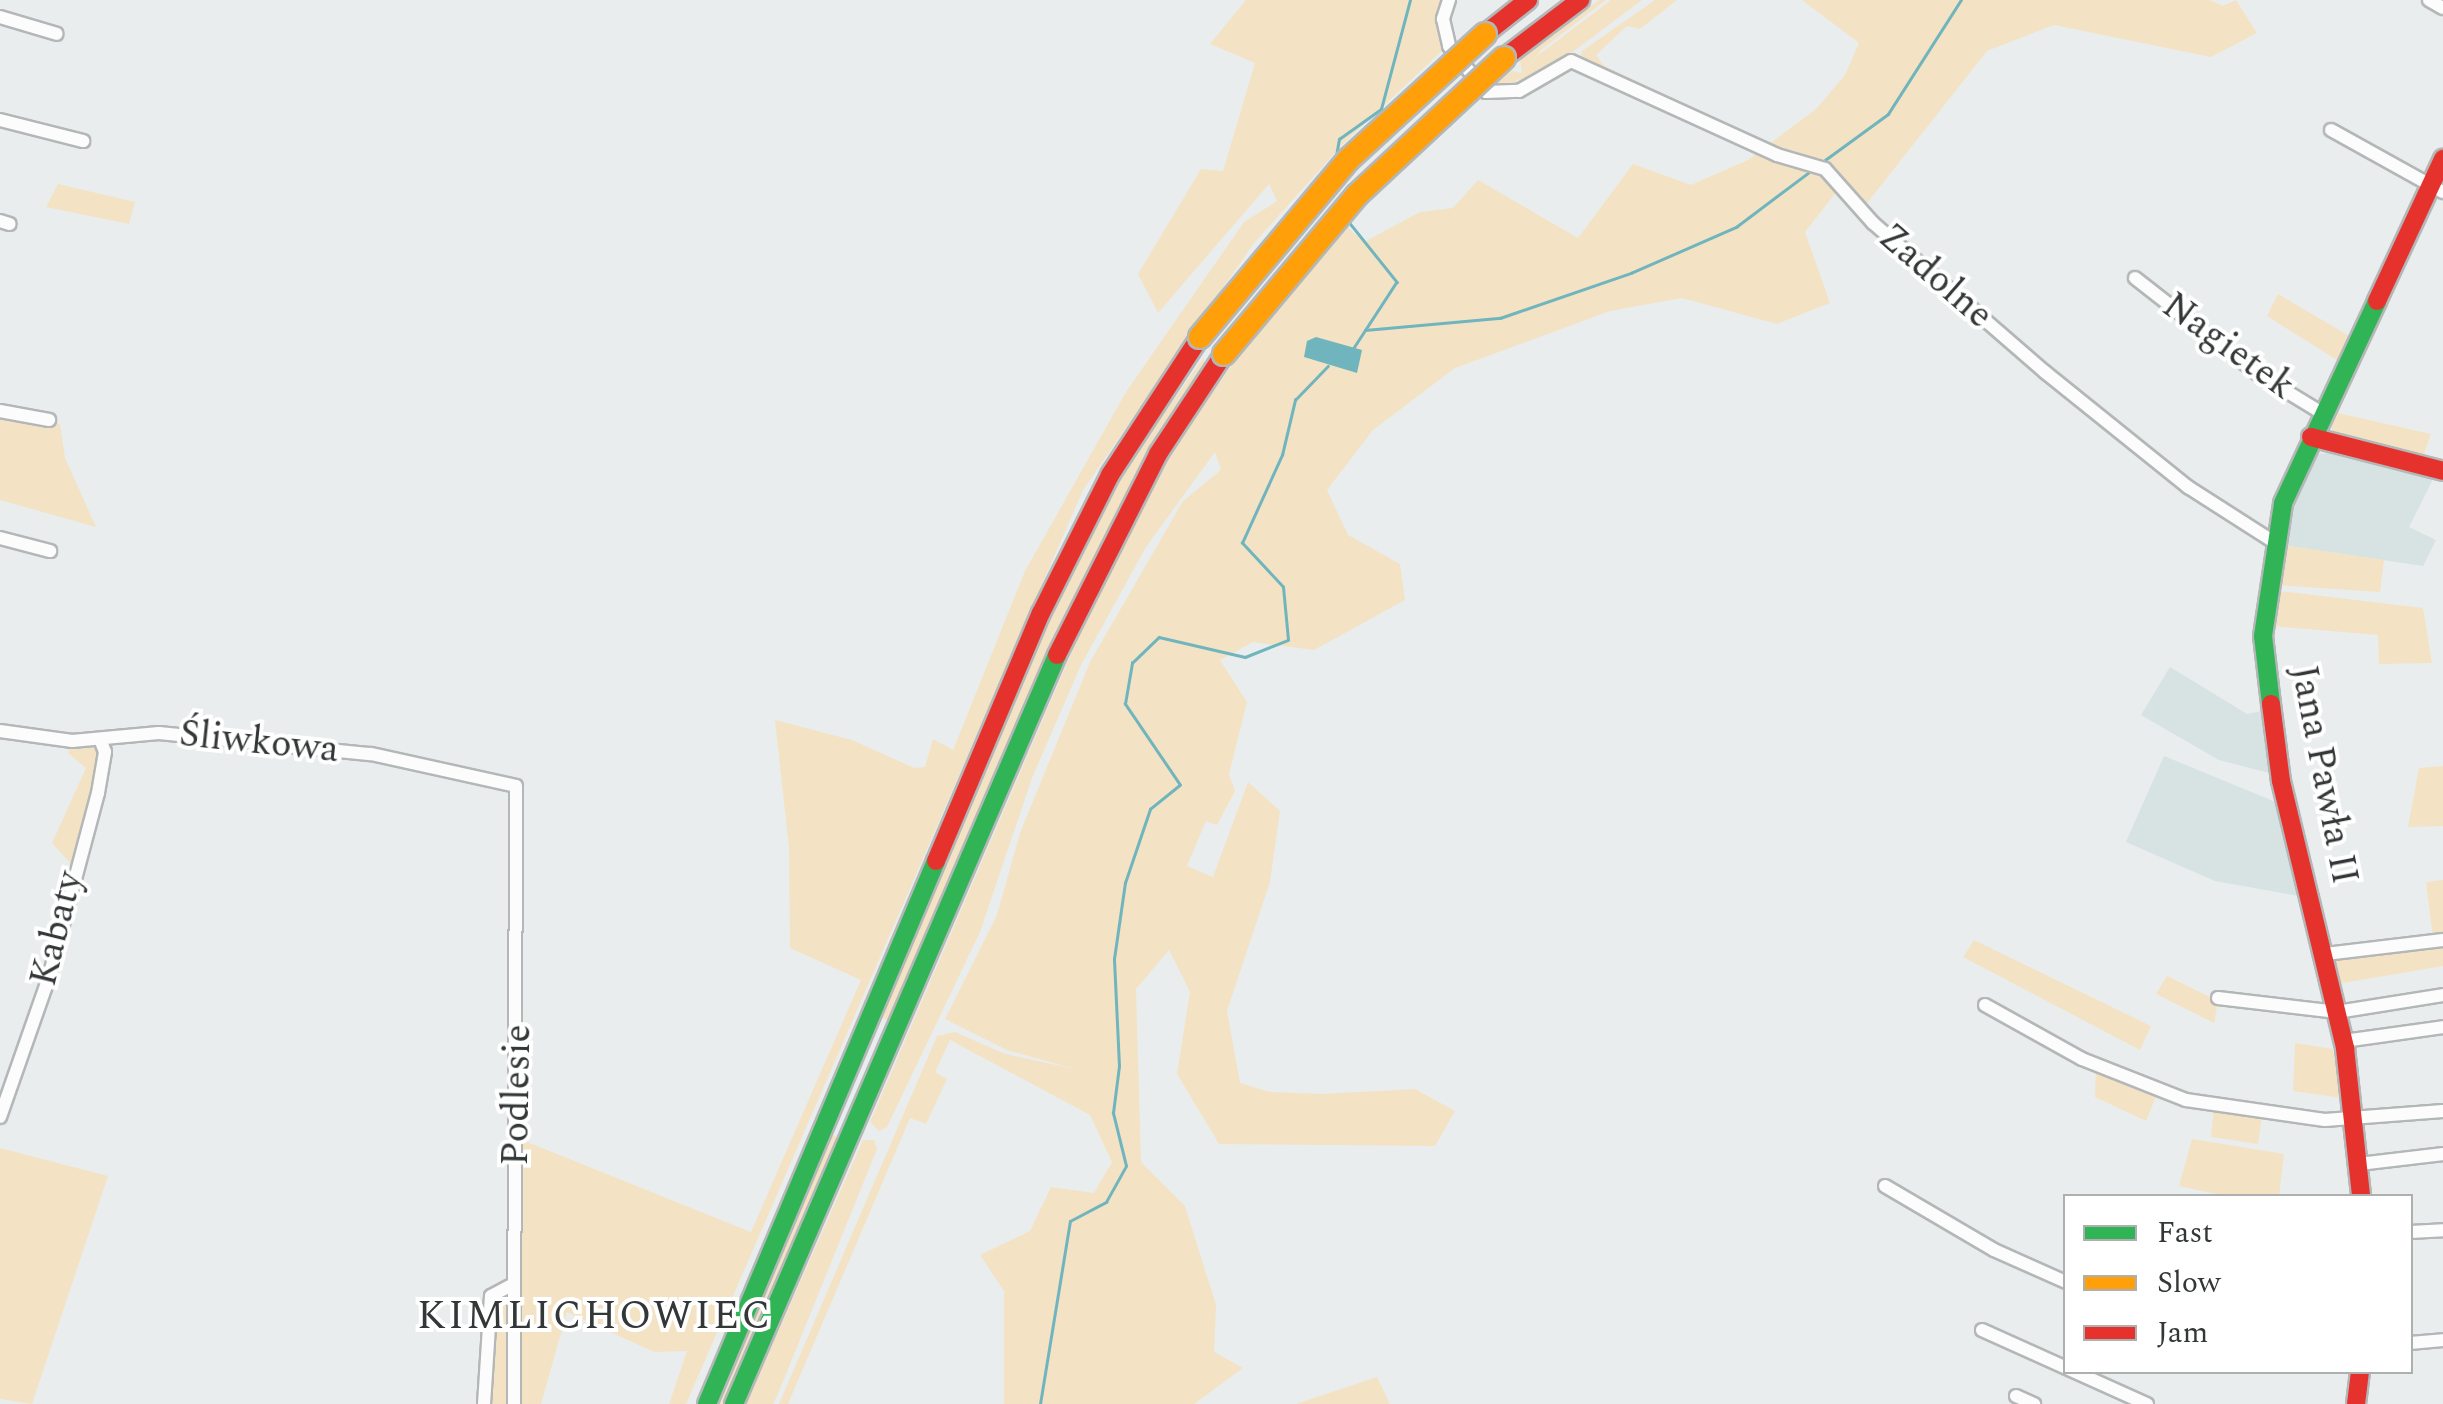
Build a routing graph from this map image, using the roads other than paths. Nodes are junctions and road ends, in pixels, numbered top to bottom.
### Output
1 (1449, 0) edge
2 (1528, 0) edge
3 (1580, 0) edge
4 (2429, 0) edge
5 (2443, 8) edge
6 (0, 17) edge
7 (57, 34) dead end
8 (0, 120) edge
9 (2331, 130) dead end
10 (84, 141) dead end
11 (2443, 159) edge
12 (2436, 190) edge
13 (2135, 278) dead end
14 (0, 411) edge
15 (2322, 413) junction
16 (49, 420) dead end
17 (2311, 437) junction
18 (2443, 471) edge
19 (0, 538) edge
20 (2274, 542) junction
21 (50, 551) dead end
22 (0, 731) edge
23 (100, 739) junction
24 (516, 786) joint
25 (2443, 940) edge
26 (2325, 954) junction
27 (2443, 995) edge
28 (2218, 998) dead end
29 (1986, 1005) dead end
30 (2338, 1012) junction
31 (2443, 1027) edge
32 (2344, 1041) junction
33 (2443, 1111) edge
34 (0, 1117) edge
35 (2356, 1122) junction
36 (2443, 1154) edge
37 (2359, 1164) junction
38 (1885, 1186) dead end
39 (2361, 1194) edge
40 (2443, 1230) edge
41 (2413, 1232) edge
42 (2063, 1281) edge
43 (514, 1284) junction
44 (1982, 1330) dead end
45 (2443, 1340) edge
46 (2413, 1343) edge
47 (2063, 1366) edge
48 (2080, 1374) edge
49 (2360, 1374) edge
50 (2016, 1396) dead end
51 (484, 1404) edge
52 (514, 1404) edge
53 (707, 1404) edge
54 (734, 1404) edge
55 (2034, 1404) edge
56 (2147, 1404) edge
57 (2356, 1404) edge

1 - 20 street, Zadolne
2 - 53 main road, bridge
3 - 54 main road, bridge
4 - 5 street
6 - 7 street
8 - 10 street
9 - 12 street
11 - 12 main road, Jana Pawła II
12 - 15 main road, Jana Pawła II
13 - 15 street, Nagietek
14 - 16 street
15 - 17 main road, Jana Pawła II
17 - 18 main road
17 - 20 main road, Jana Pawła II
19 - 21 street
20 - 26 main road, Jana Pawła II
22 - 23 street, Śliwkowa
23 - 24 street, Śliwkowa
23 - 34 street, Kabaty
24 - 43 street, Podlesie
25 - 26 street
26 - 30 main road, Jana Pawła II
27 - 30 street
28 - 30 street
29 - 35 street
30 - 32 main road, Jana Pawła II
31 - 32 street
32 - 35 main road, Jana Pawła II
33 - 35 street
35 - 37 main road, Jana Pawła II
36 - 37 street
37 - 39 main road, Jana Pawła II
38 - 42 street
40 - 41 street
43 - 51 street
43 - 52 street, Podlesie
44 - 47 street
45 - 46 street
48 - 56 street
49 - 57 main road
50 - 55 street

